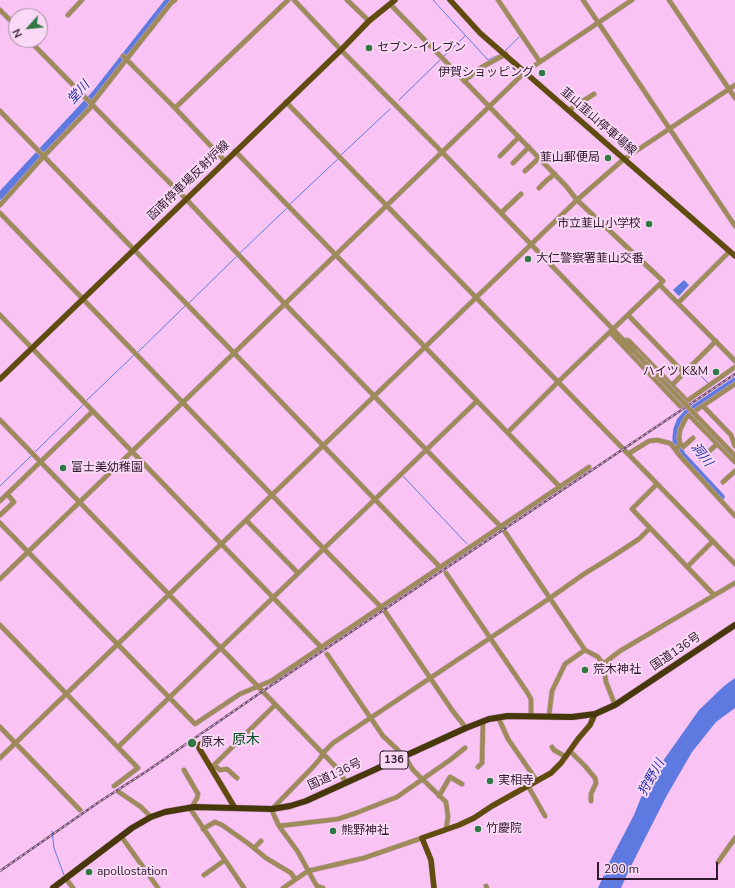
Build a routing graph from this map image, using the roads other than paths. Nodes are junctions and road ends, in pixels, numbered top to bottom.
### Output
1 (82, 0) edge
2 (174, 0) edge
3 (288, 0) edge
4 (294, 0) edge
5 (347, 0) edge
6 (450, 0) edge
7 (498, 0) edge
8 (584, 0) edge
9 (632, 0) edge
10 (669, 0) edge
11 (392, 2) edge
12 (0, 10) edge
13 (68, 15) dead end
14 (8, 18) edge
15 (369, 21) junction
16 (598, 22) junction
17 (37, 48) edge
18 (341, 50) junction
19 (506, 54) junction
20 (123, 56) dead end
21 (127, 60) junction
22 (540, 62) junction
23 (525, 72) junction
24 (464, 81) junction
25 (735, 85) edge
26 (729, 89) junction
27 (594, 94) dead end
28 (735, 98) edge
29 (286, 102) junction
30 (92, 105) junction
31 (489, 106) junction
32 (175, 108) junction
33 (569, 110) junction
34 (0, 111) edge
35 (670, 129) junction
36 (519, 137) junction
37 (529, 147) junction
38 (235, 151) junction
39 (442, 152) junction
40 (44, 156) junction
41 (500, 156) dead end
42 (539, 158) junction
43 (624, 159) junction
44 (225, 161) junction
45 (513, 163) dead end
46 (525, 171) dead end
47 (556, 174) junction
48 (539, 188) dead end
49 (521, 194) dead end
50 (186, 199) junction
51 (577, 200) junction
52 (0, 205) edge
53 (387, 206) junction
54 (0, 213) edge
55 (501, 213) junction
56 (735, 226) edge
57 (531, 244) junction
58 (134, 249) junction
59 (730, 252) junction
60 (336, 255) junction
61 (735, 256) edge
62 (660, 285) junction
63 (476, 297) junction
64 (83, 299) junction
65 (678, 303) junction
66 (285, 304) junction
67 (0, 315) edge
68 (628, 315) junction
69 (612, 331) junction
70 (625, 341) junction
71 (716, 341) junction
72 (426, 347) junction
73 (32, 348) junction
74 (234, 353) junction
75 (735, 361) edge
76 (735, 367) edge
77 (684, 373) junction
78 (0, 379) edge
79 (558, 382) junction
80 (735, 384) edge
81 (672, 385) junction
82 (374, 396) junction
83 (477, 401) junction
84 (687, 401) junction
85 (182, 402) junction
86 (703, 406) junction
87 (93, 411) junction
88 (689, 415) junction
89 (0, 420) edge
90 (508, 432) junction
91 (693, 438) dead end
92 (717, 444) junction
93 (323, 445) junction
94 (735, 446) edge
95 (678, 447) junction
96 (426, 450) junction
97 (132, 452) junction
98 (628, 454) junction
99 (735, 456) edge
100 (701, 459) dead end
101 (40, 462) junction
102 (735, 462) edge
103 (589, 467) dead end
104 (735, 471) edge
105 (723, 482) dead end
106 (657, 484) junction
107 (560, 487) junction
108 (7, 494) junction
109 (272, 494) junction
110 (374, 499) junction
111 (0, 500) edge
112 (79, 503) junction
113 (0, 515) edge
114 (735, 516) edge
115 (246, 520) junction
116 (0, 523) edge
117 (500, 526) junction
118 (650, 528) junction
119 (713, 541) junction
120 (221, 544) junction
121 (324, 549) junction
122 (28, 552) junction
123 (735, 564) edge
124 (686, 566) junction
125 (440, 567) junction
126 (446, 573) dead end
127 (298, 574) junction
128 (0, 579) edge
129 (735, 583) edge
130 (169, 595) junction
131 (714, 595) junction
132 (272, 598) junction
133 (550, 598) junction
134 (381, 607) junction
135 (0, 625) edge
136 (735, 625) edge
137 (490, 638) junction
138 (118, 644) junction
139 (321, 647) junction
140 (221, 648) junction
141 (585, 650) junction
142 (327, 654) dead end
143 (603, 664) junction
144 (430, 678) junction
145 (258, 687) junction
146 (66, 694) junction
147 (170, 698) junction
148 (275, 705) junction
149 (615, 705) junction
150 (596, 714) junction
151 (531, 716) junction
152 (549, 716) junction
153 (498, 717) junction
154 (370, 718) junction
155 (483, 721) junction
156 (0, 727) edge
157 (466, 728) junction
158 (208, 740) dead end
159 (16, 743) junction
160 (118, 747) junction
161 (552, 747) dead end
162 (465, 748) dead end
163 (570, 751) junction
164 (323, 754) junction
165 (404, 756) junction
166 (566, 757) junction
167 (0, 758) edge
168 (213, 766) junction
169 (478, 767) dead end
170 (184, 770) dead end
171 (237, 778) dead end
172 (422, 779) junction
173 (536, 781) junction
174 (346, 782) junction
175 (462, 784) dead end
176 (114, 786) dead end
177 (528, 786) junction
178 (119, 792) dead end
179 (439, 796) junction
180 (591, 801) dead end
181 (190, 807) junction
182 (235, 808) junction
183 (272, 809) junction
184 (80, 810) dead end
185 (545, 816) dead end
186 (151, 817) junction
187 (279, 826) junction
188 (203, 829) junction
189 (446, 829) junction
190 (121, 836) junction
191 (422, 838) junction
192 (735, 838) edge
193 (261, 841) dead end
194 (254, 848) junction
195 (225, 860) junction
196 (718, 862) dead end
197 (308, 871) junction
198 (204, 875) dead end
199 (66, 879) junction
200 (296, 879) junction
201 (53, 888) edge
202 (73, 888) edge
203 (158, 888) edge
204 (244, 888) edge
205 (283, 888) edge
206 (323, 888) edge
207 (434, 888) edge

1 - 13 street
2 - 21 street
3 - 32 street
4 - 18 street
5 - 15 street
6 - 19 main road, 韮山韮山停車場線
7 - 22 street
8 - 16 street
9 - 16 street
10 - 26 street
11 - 15 main road, 函南停車場反射炉線
11 - 24 street
12 - 14 street
15 - 18 main road, 函南停車場反射炉線
16 - 22 street
16 - 35 street
17 - 30 street
18 - 29 main road, 函南停車場反射炉線
18 - 39 street
19 - 23 main road, 韮山韮山停車場線
19 - 24 street
20 - 21 street
21 - 30 street
21 - 32 street
22 - 23 street
23 - 31 street
23 - 33 main road, 韮山韮山停車場線
24 - 31 street
25 - 26 street
26 - 28 street
26 - 35 street
27 - 33 street
29 - 38 main road, 函南停車場反射炉線
29 - 53 street
30 - 40 street
30 - 50 street
31 - 36 street
31 - 39 street
32 - 44 street
33 - 43 main road, 韮山韮山停車場線
34 - 40 street
35 - 43 street
35 - 56 street
36 - 37 street
36 - 41 street
37 - 42 street
37 - 45 street
38 - 44 main road, 函南停車場反射炉線
38 - 60 street
39 - 53 street
39 - 55 street
40 - 52 street
40 - 58 street
42 - 46 street
42 - 47 street
43 - 51 street
43 - 59 main road, 韮山韮山停車場線
44 - 50 main road, 函南停車場反射炉線
47 - 48 street
47 - 51 street
49 - 55 street
50 - 58 main road, 函南停車場反射炉線
50 - 66 street
51 - 57 street
51 - 62 street
53 - 60 street
53 - 63 street
54 - 64 street
55 - 57 street
57 - 63 street
57 - 69 street
58 - 64 main road, 函南停車場反射炉線
58 - 74 street
59 - 61 main road, 韮山韮山停車場線
59 - 65 street
60 - 66 street
60 - 72 street
62 - 65 street
62 - 68 street
63 - 72 street
63 - 79 street
64 - 73 main road, 函南停車場反射炉線
64 - 85 street
65 - 71 street
66 - 74 street
66 - 82 street
67 - 73 street
68 - 69 street
68 - 77 street
69 - 70 street
69 - 79 street
69 - 84 street
70 - 81 street
70 - 99 street, bridge
71 - 75 street
71 - 77 street
72 - 82 street
72 - 83 street
73 - 78 main road, 函南停車場反射炉線
73 - 87 street
74 - 85 street
74 - 93 street
76 - 84 street
77 - 81 street
79 - 90 street
79 - 98 street
80 - 86 street
81 - 84 street
82 - 93 street
82 - 96 street
83 - 90 street
83 - 96 street
85 - 97 street
85 - 109 street
86 - 88 street
86 - 94 street
87 - 97 street
87 - 101 street
88 - 92 street
88 - 95 street
89 - 101 street
90 - 107 street
91 - 95 street
92 - 100 street
92 - 102 street
93 - 109 street
93 - 110 street
95 - 98 street
95 - 114 street
96 - 110 street
96 - 117 street
97 - 112 street
97 - 120 street
98 - 106 street
101 - 108 street
101 - 112 street
103 - 107 street
104 - 105 street
106 - 118 street
106 - 119 street
107 - 117 street
108 - 111 street
108 - 113 street
109 - 115 street
109 - 121 street
110 - 121 street
110 - 125 street
112 - 122 street
112 - 130 street
115 - 120 street
115 - 127 street
116 - 122 street
117 - 125 street
117 - 133 street
118 - 124 street
118 - 133 street
119 - 123 street
119 - 124 street
120 - 130 street
120 - 132 street
121 - 127 street
121 - 134 street
122 - 128 street
122 - 138 street
124 - 131 street
125 - 134 street
126 - 137 street
127 - 132 street
129 - 131 street
130 - 138 street
130 - 140 street
131 - 143 street
132 - 139 street
132 - 140 street
133 - 137 street
133 - 141 street
134 - 139 street
134 - 144 street
135 - 146 street
136 - 149 highway, 国道136号 / 136
137 - 144 street
137 - 151 street
138 - 146 street
138 - 147 street
139 - 145 street
140 - 145 street
140 - 147 street
141 - 143 street
141 - 152 street
142 - 154 street
143 - 149 street
144 - 154 street
144 - 157 street
145 - 147 street
145 - 148 street
146 - 159 street
146 - 160 street
147 - 160 street
148 - 164 street
148 - 168 street
149 - 150 highway, 国道136号 / 136
150 - 152 highway, 国道136号 / 136
150 - 163 main road
151 - 152 highway, 国道136号 / 136
151 - 153 highway, 国道136号 / 136
153 - 155 highway, 国道136号 / 136
153 - 173 street
154 - 164 street
154 - 165 street
155 - 157 highway, 国道136号 / 136
155 - 169 street
156 - 159 street
157 - 165 highway, 国道136号 / 136
158 - 168 main road
159 - 167 street
159 - 184 street
160 - 176 street
161 - 166 street
162 - 172 street
163 - 166 main road
163 - 180 street
164 - 174 street
164 - 183 street
165 - 172 street
165 - 174 highway, 国道136号 / 136
166 - 173 main road
168 - 171 street
168 - 182 main road
170 - 181 street
172 - 179 street
172 - 187 street
173 - 177 main road
174 - 183 highway, 国道136号 / 136
175 - 179 street
177 - 185 street
177 - 189 main road
178 - 186 street
179 - 189 street
181 - 182 highway, 国道136号 / 136
181 - 186 highway, 国道136号 / 136
181 - 188 street
182 - 183 highway, 国道136号 / 136
183 - 187 street
186 - 190 highway, 国道136号 / 136
187 - 197 street
188 - 194 street
188 - 195 street
189 - 191 main road
190 - 199 highway, 国道136号 / 136
190 - 203 street
191 - 197 street
191 - 207 main road
192 - 196 street
193 - 194 street
194 - 200 street
195 - 198 street
195 - 204 street
197 - 200 street
197 - 206 street
199 - 201 highway, 国道136号 / 136
199 - 202 street
200 - 205 street

